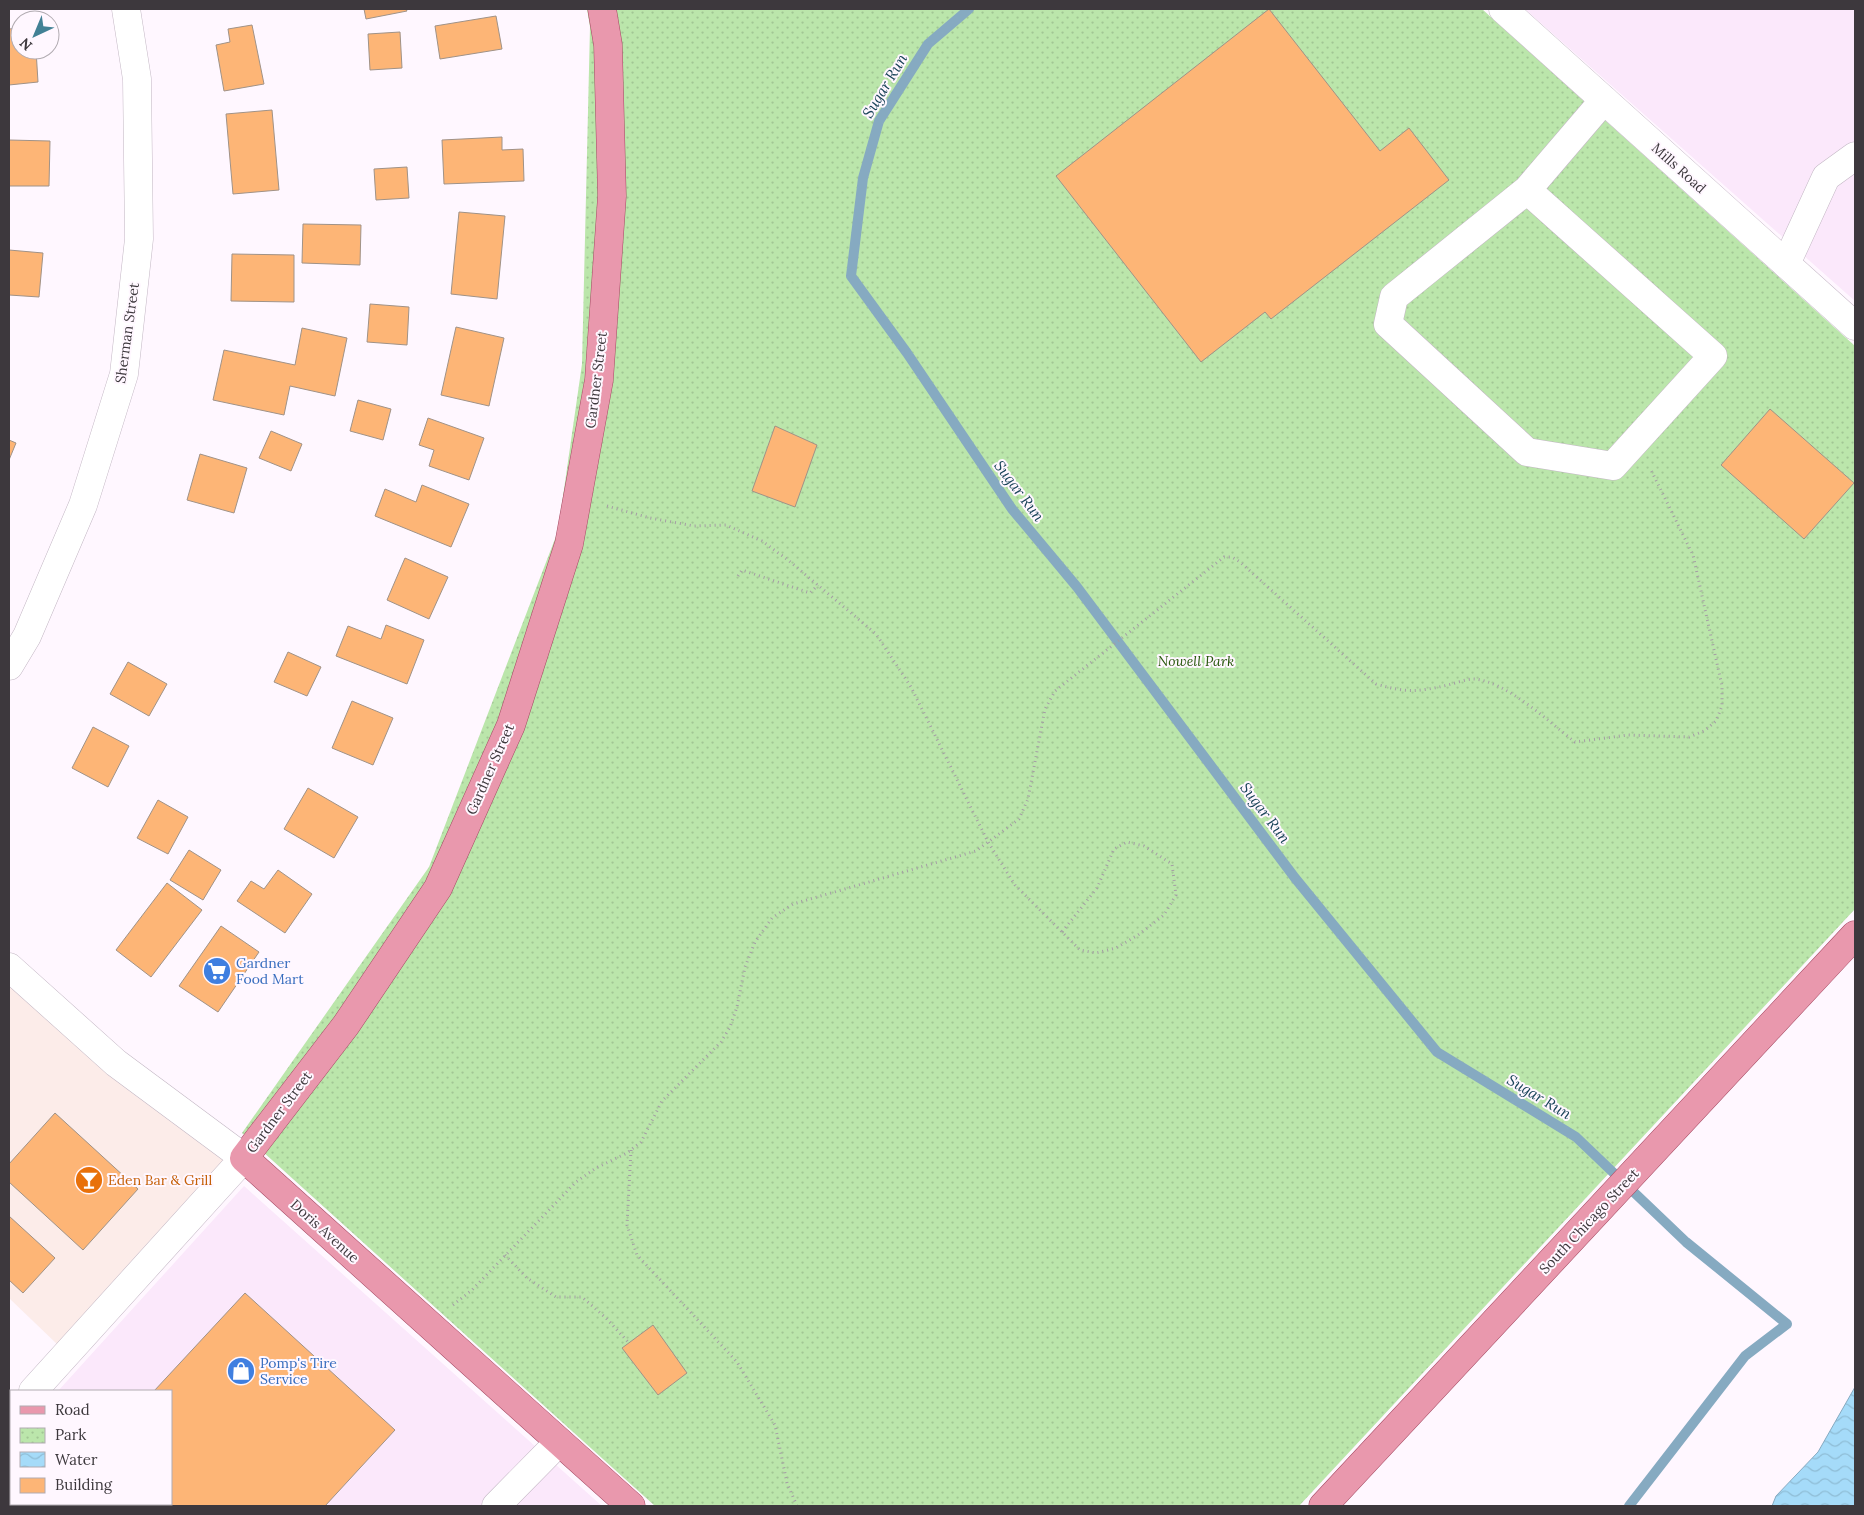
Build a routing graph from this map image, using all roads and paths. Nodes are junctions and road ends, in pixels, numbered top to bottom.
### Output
1 (126, 9) edge
2 (602, 9) edge
3 (1503, 9) edge
4 (1604, 100) junction
5 (1855, 156) edge
6 (1527, 190) junction
7 (1786, 264) junction
8 (1855, 326) edge
9 (1636, 440) junction
10 (578, 497) junction
11 (738, 576) dead end
12 (818, 585) junction
13 (9, 666) edge
14 (988, 842) junction
15 (1062, 932) junction
16 (1855, 935) edge
17 (9, 967) edge
18 (632, 1150) junction
19 (244, 1158) junction
20 (505, 1255) junction
21 (429, 1324) junction
22 (629, 1343) dead end
23 (34, 1390) edge
24 (559, 1442) junction
25 (1331, 1503) edge
26 (496, 1506) edge
27 (631, 1506) edge
28 (797, 1506) edge

1 - 13 street, Sherman Street
2 - 10 main road, Gardner Street
3 - 4 street, Mills Road
4 - 6 street
4 - 7 street, Mills Road
5 - 7 street
6 - 9 street
6 - 9 street
7 - 8 street, Mills Road
9 - 14 path
10 - 12 path
10 - 19 main road, Gardner Street
11 - 12 path
12 - 14 path
14 - 15 path
14 - 18 path
15 - 15 path
16 - 25 main road, South Chicago Street
17 - 19 street, Doris Avenue
18 - 20 path
18 - 28 path
19 - 21 main road, Doris Avenue
19 - 23 street, Gardner Street
20 - 21 path
20 - 22 path
21 - 24 main road, Doris Avenue
24 - 26 street
24 - 27 main road, Doris Avenue

